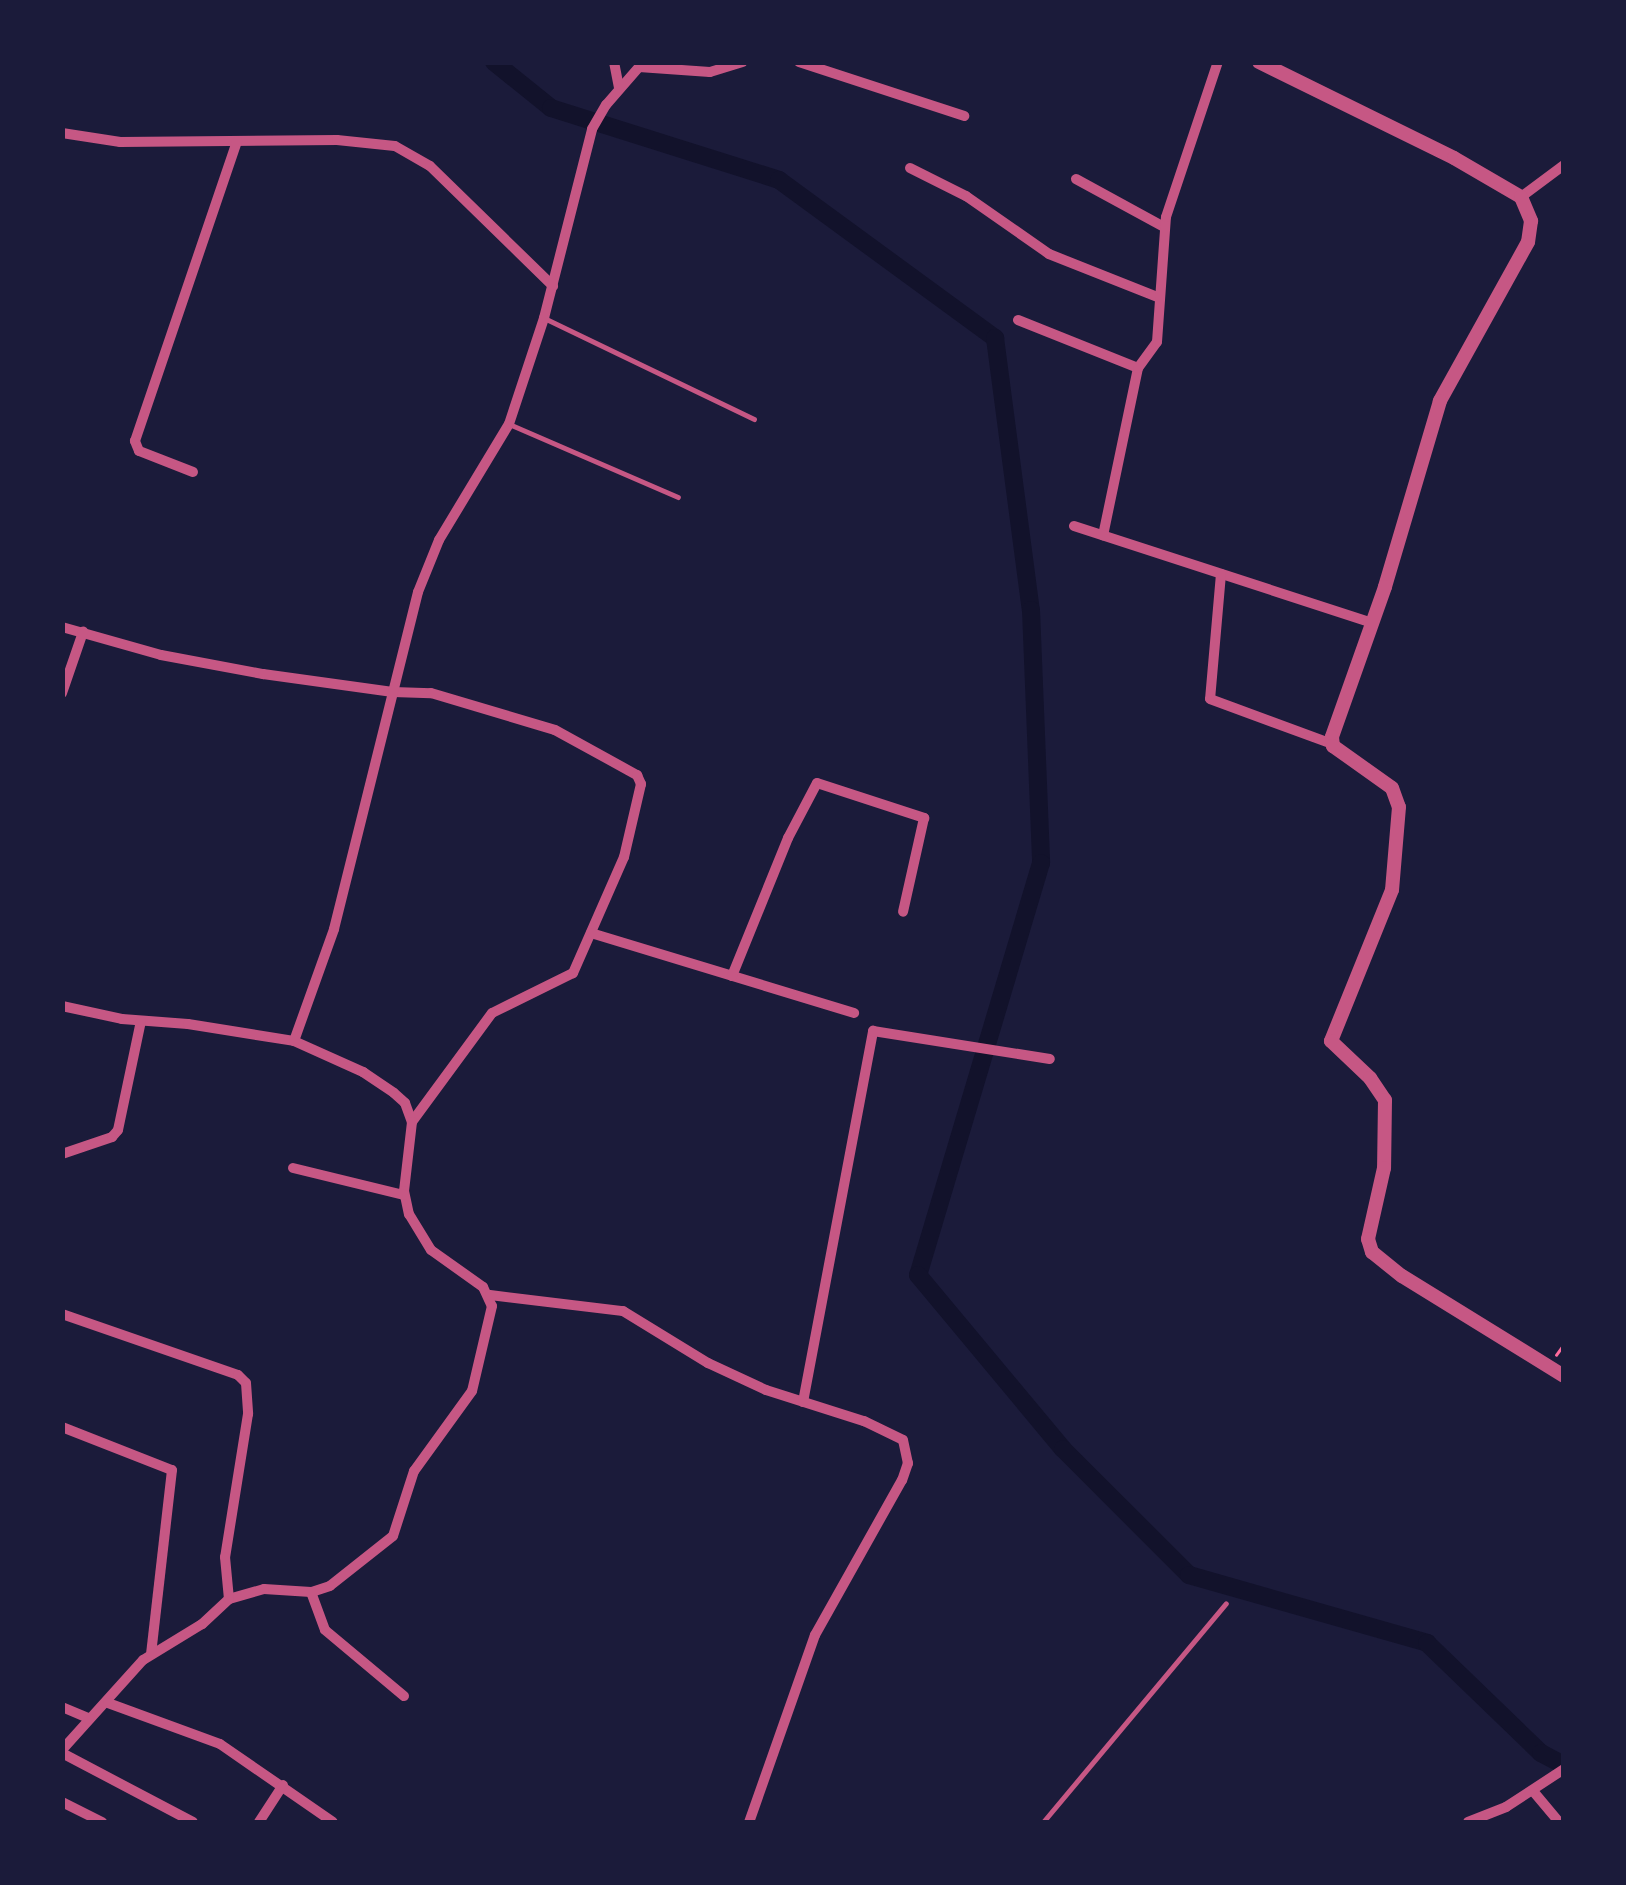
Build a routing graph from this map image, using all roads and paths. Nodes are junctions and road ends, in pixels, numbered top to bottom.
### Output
1 (614, 62) edge
2 (742, 62) edge
3 (799, 62) edge
4 (1218, 62) edge
5 (1259, 62) edge
6 (619, 88) junction
7 (964, 116) dead end
8 (62, 133) edge
9 (237, 141) junction
10 (1564, 166) edge
11 (910, 168) dead end
12 (1076, 179) dead end
13 (1521, 197) junction
14 (1164, 228) junction
15 (553, 286) junction
16 (1160, 298) junction
17 (544, 318) junction
18 (1018, 320) dead end
19 (1138, 368) junction
20 (754, 419) dead end
21 (509, 424) junction
22 (193, 472) dead end
23 (678, 497) dead end
24 (1074, 526) dead end
25 (1103, 535) junction
26 (1221, 574) junction
27 (1372, 622) junction
28 (62, 626) edge
29 (83, 632) junction
30 (393, 692) junction
31 (62, 694) edge
32 (1332, 744) junction
33 (903, 912) dead end
34 (591, 933) junction
35 (732, 976) junction
36 (62, 1006) edge
37 (854, 1013) dead end
38 (141, 1020) junction
39 (294, 1042) junction
40 (1050, 1059) dead end
41 (412, 1122) junction
42 (62, 1154) edge
43 (293, 1168) dead end
44 (404, 1195) junction
45 (490, 1295) junction
46 (62, 1314) edge
47 (1564, 1376) edge
48 (803, 1402) junction
49 (62, 1427) edge
50 (310, 1592) junction
51 (230, 1600) junction
52 (1226, 1602) dead end
53 (152, 1654) junction
54 (404, 1696) dead end
55 (108, 1703) junction
56 (62, 1707) edge
57 (90, 1719) junction
58 (62, 1752) edge
59 (1564, 1769) edge
60 (283, 1785) junction
61 (1533, 1791) junction
62 (62, 1802) edge
63 (1506, 1807) junction
64 (102, 1822) edge
65 (193, 1822) edge
66 (258, 1822) edge
67 (334, 1822) edge
68 (749, 1822) edge
69 (1043, 1822) edge
70 (1468, 1822) edge
71 (1506, 1822) edge
72 (1558, 1822) edge

1 - 6 street
2 - 6 street
3 - 7 street
4 - 14 street
5 - 13 street
6 - 15 street
8 - 9 street
9 - 15 street
9 - 22 street
10 - 13 street
11 - 16 street
12 - 14 street
13 - 27 street
14 - 16 street
15 - 17 street
16 - 19 street
17 - 20 lane
17 - 21 street
18 - 19 street
19 - 25 street
21 - 23 lane
21 - 30 street
24 - 25 street
25 - 26 street
26 - 27 street
26 - 32 street
27 - 32 street
28 - 29 street
29 - 30 street
29 - 31 street
30 - 34 street
30 - 39 street
32 - 47 street
33 - 35 street
34 - 35 street
34 - 41 street
35 - 37 street
36 - 38 street
38 - 39 street
38 - 42 street
39 - 41 street
40 - 48 street
41 - 44 street
43 - 44 street
44 - 45 street
45 - 48 street
45 - 50 street
46 - 51 street
48 - 68 street
49 - 53 street
50 - 51 street
50 - 54 street
51 - 53 street
52 - 69 lane
53 - 55 street
55 - 57 street
55 - 60 street
56 - 57 street
57 - 58 street
58 - 65 street
59 - 61 street
60 - 66 street
60 - 67 street
61 - 63 street
61 - 72 street
62 - 64 street
63 - 70 street
63 - 71 street

